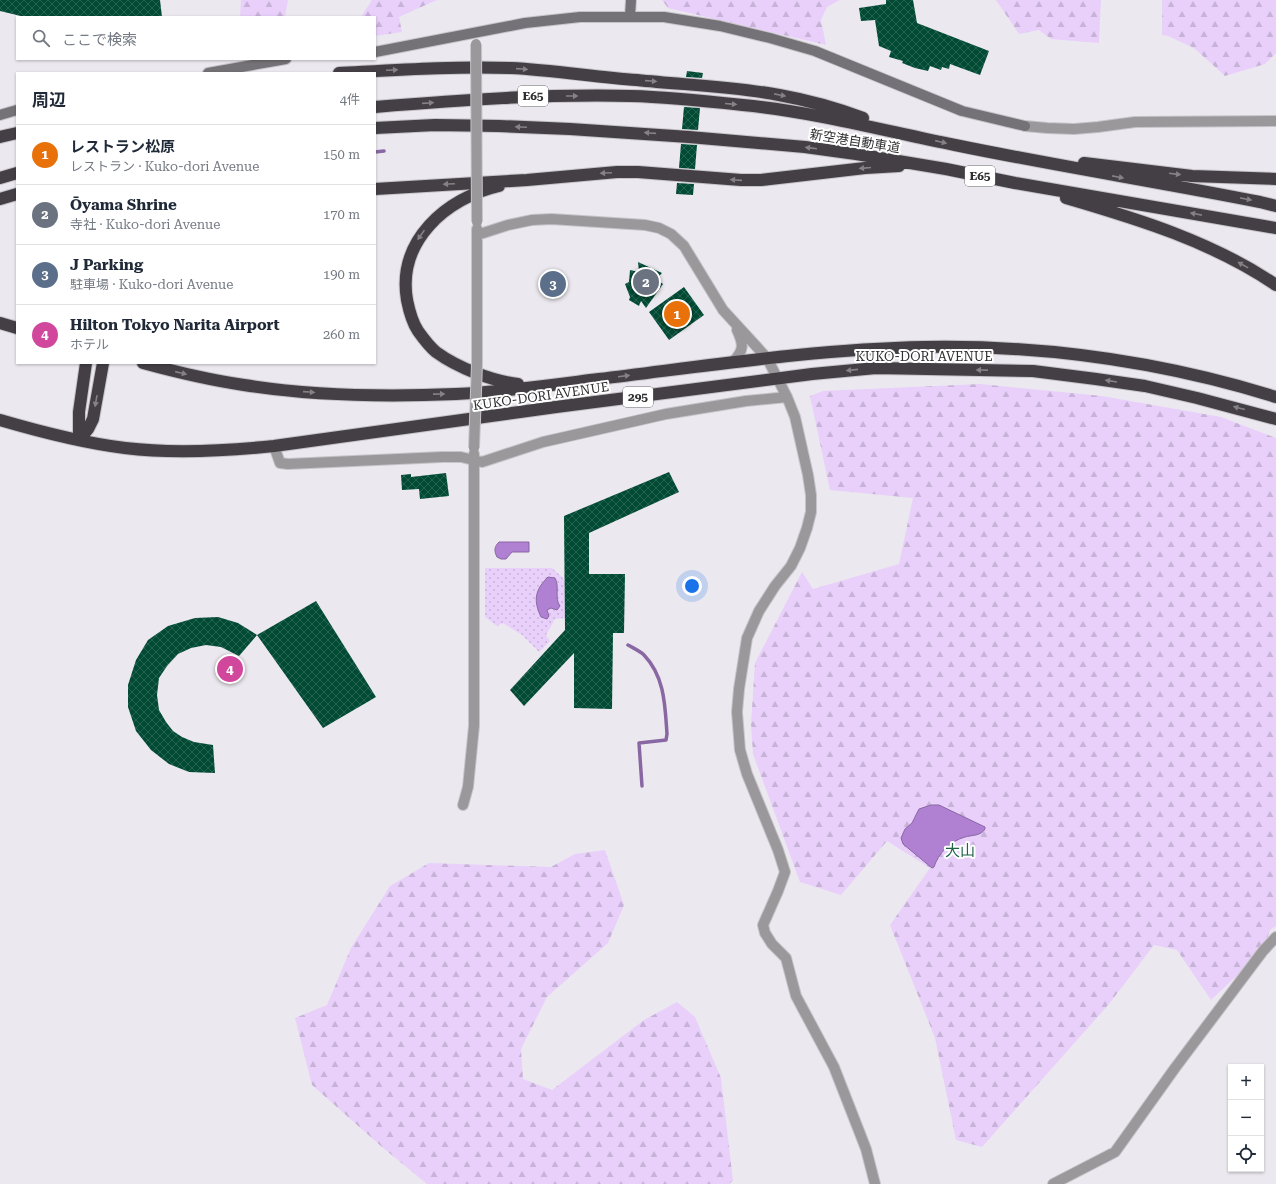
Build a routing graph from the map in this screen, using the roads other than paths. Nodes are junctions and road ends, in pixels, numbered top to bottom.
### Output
1 (631, 0) edge
2 (630, 16) junction
3 (475, 32) junction
4 (376, 52) edge
5 (280, 60) edge
6 (214, 72) edge
7 (357, 72) edge
8 (376, 107) edge
9 (16, 110) edge
10 (0, 115) edge
11 (1276, 121) edge
12 (376, 128) edge
13 (16, 133) edge
14 (916, 136) junction
15 (0, 137) edge
16 (997, 153) junction
17 (946, 170) junction
18 (16, 173) edge
19 (0, 178) edge
20 (1276, 179) edge
21 (527, 180) junction
22 (1015, 183) junction
23 (376, 188) edge
24 (16, 194) edge
25 (0, 199) edge
26 (1276, 206) edge
27 (1276, 228) edge
28 (477, 235) junction
29 (1276, 285) edge
30 (733, 321) junction
31 (0, 323) edge
32 (16, 328) edge
33 (767, 358) junction
34 (733, 362) junction
35 (86, 364) edge
36 (103, 364) edge
37 (147, 364) edge
38 (777, 378) junction
39 (537, 387) junction
40 (787, 397) junction
41 (1276, 397) edge
42 (1276, 419) edge
43 (0, 420) edge
44 (79, 440) junction
45 (274, 446) junction
46 (474, 460) junction
47 (463, 805) dead end
48 (1276, 936) edge
49 (875, 1184) edge
50 (1053, 1184) edge

1 - 2 street
2 - 3 street
2 - 11 street
3 - 4 street
3 - 28 street, bridge
5 - 6 street
7 -> 14 highway
8 -> 14 highway, 新空港自動車道 / E65
9 - 10 street
17 -> 12 highway, 新空港自動車道 / E65
13 - 15 highway
14 -> 16 highway, 新空港自動車道 / E65
16 -> 20 highway
16 -> 26 highway
17 -> 21 highway
17 - 22 highway, 新空港自動車道 / E65
18 - 19 highway
21 -> 23 highway
21 -> 39 highway
27 -> 22 highway
29 -> 22 highway
24 - 25 highway
28 - 30 street
28 - 46 street, bridge
30 - 33 street
30 - 34 street
31 - 32 highway
33 - 34 highway, KUKO-DORI AVENUE / 295
33 - 38 street
33 - 41 highway, KUKO-DORI AVENUE / 295
39 -> 34 highway, KUKO-DORI AVENUE / 295
35 - 44 highway
36 -> 44 highway
37 -> 39 highway, KUKO-DORI AVENUE / 295
38 - 40 street
42 -> 38 highway, KUKO-DORI AVENUE / 295
38 - 45 highway, KUKO-DORI AVENUE / 295
40 - 46 street
40 - 49 street
43 - 44 highway, KUKO-DORI AVENUE / 295
44 - 45 highway, KUKO-DORI AVENUE / 295
45 - 46 street
46 - 47 street
48 - 50 street

